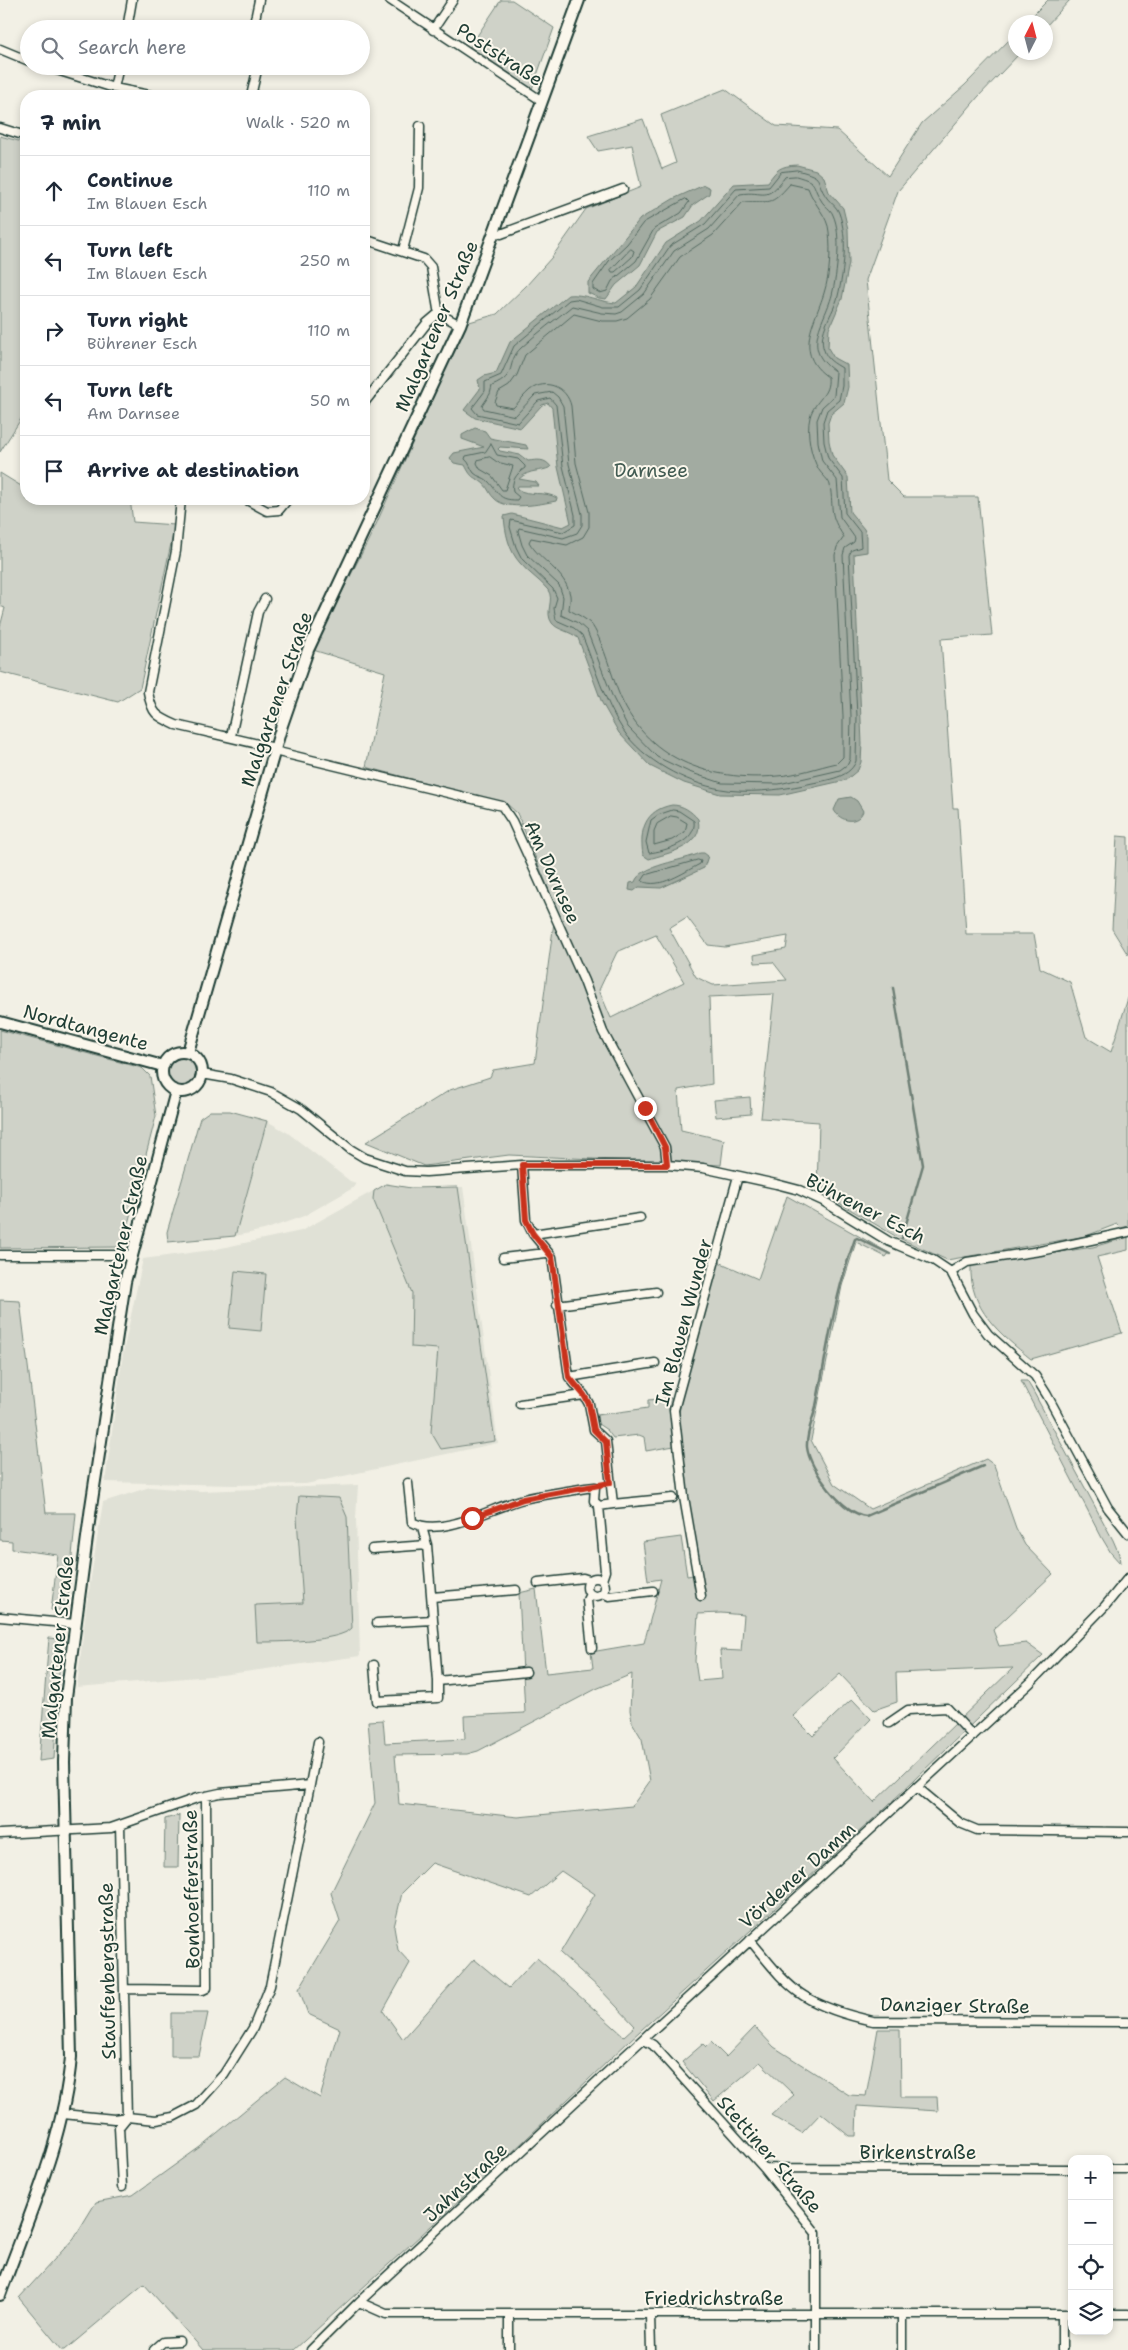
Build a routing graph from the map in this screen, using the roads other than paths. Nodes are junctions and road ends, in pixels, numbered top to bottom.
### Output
1 (132, 0) edge
2 (259, 0) edge
3 (390, 0) edge
4 (453, 0) edge
5 (579, 0) edge
6 (128, 20) edge
7 (255, 20) edge
8 (433, 30) junction
9 (0, 49) edge
10 (20, 57) edge
11 (73, 75) edge
12 (117, 75) edge
13 (256, 75) edge
14 (114, 88) junction
15 (124, 90) edge
16 (252, 90) edge
17 (542, 101) junction
18 (420, 126) dead end
19 (0, 128) edge
20 (20, 134) edge
21 (623, 189) dead end
22 (494, 232) junction
23 (370, 240) edge
24 (403, 250) junction
25 (440, 312) junction
26 (460, 325) junction
27 (370, 396) edge
28 (180, 505) edge
29 (256, 505) edge
30 (283, 505) edge
31 (264, 599) dead end
32 (231, 736) junction
33 (275, 750) junction
34 (0, 1022) edge
35 (188, 1052) junction
36 (162, 1066) junction
37 (202, 1074) junction
38 (176, 1091) junction
39 (522, 1165) junction
40 (667, 1165) junction
41 (738, 1176) junction
42 (640, 1218) dead end
43 (1128, 1232) edge
44 (533, 1234) junction
45 (546, 1252) junction
46 (0, 1255) edge
47 (131, 1255) junction
48 (503, 1258) dead end
49 (951, 1272) junction
50 (656, 1292) dead end
51 (557, 1305) junction
52 (655, 1363) dead end
53 (569, 1377) junction
54 (584, 1395) junction
55 (520, 1404) dead end
56 (408, 1483) dead end
57 (610, 1483) junction
58 (595, 1487) junction
59 (673, 1498) dead end
60 (613, 1504) junction
61 (599, 1506) junction
62 (422, 1527) junction
63 (1128, 1532) edge
64 (427, 1545) junction
65 (372, 1549) dead end
66 (1128, 1578) edge
67 (590, 1580) junction
68 (602, 1580) junction
69 (538, 1583) dead end
70 (516, 1590) dead end
71 (653, 1591) dead end
72 (603, 1593) junction
73 (590, 1594) junction
74 (701, 1596) dead end
75 (432, 1597) junction
76 (0, 1617) edge
77 (433, 1620) junction
78 (377, 1623) dead end
79 (75, 1624) junction
80 (592, 1648) dead end
81 (374, 1665) dead end
82 (526, 1672) dead end
83 (438, 1681) junction
84 (889, 1723) dead end
85 (973, 1736) junction
86 (318, 1742) dead end
87 (310, 1785) junction
88 (918, 1788) junction
89 (206, 1796) junction
90 (120, 1825) junction
91 (66, 1829) junction
92 (1128, 1832) edge
93 (0, 1834) edge
94 (750, 1940) junction
95 (124, 1989) junction
96 (1128, 2022) edge
97 (643, 2038) junction
98 (63, 2114) junction
99 (126, 2117) junction
100 (764, 2168) junction
101 (1068, 2169) edge
102 (1113, 2169) edge
103 (1128, 2169) edge
104 (122, 2187) dead end
105 (0, 2295) edge
106 (359, 2302) junction
107 (509, 2314) junction
108 (816, 2314) junction
109 (902, 2314) junction
110 (1062, 2314) junction
111 (1068, 2314) edge
112 (1113, 2314) edge
113 (1128, 2314) edge
114 (650, 2315) junction
115 (179, 2341) dead end
116 (154, 2350) edge
117 (311, 2350) edge
118 (509, 2350) edge
119 (651, 2350) edge
120 (816, 2350) edge
121 (902, 2350) edge
122 (1062, 2350) edge

1 - 6 street
2 - 7 street
3 - 8 street, Poststraße
4 - 8 street
5 - 17 street, Malgartener Straße
8 - 17 street, Poststraße
9 - 10 street
11 - 14 street
12 - 14 street
13 - 16 street
14 - 15 street
17 - 22 street, Malgartener Straße
18 - 24 street
19 - 20 street
21 - 22 street, Malgartener Straße
22 - 26 street, Malgartener Straße
23 - 24 street
24 - 25 street
25 - 26 street
25 - 27 street
26 - 33 street, Malgartener Straße
28 - 32 street
29 - 30 street
31 - 32 street
32 - 33 street
33 - 35 street, Malgartener Straße
33 - 40 street, Am Darnsee
34 - 36 street, Nordtangente
35 - 36 street
35 - 37 street
36 - 38 street
37 - 38 street
37 - 39 street, Bührener Esch
38 - 47 street, Malgartener Straße
39 - 40 street, Bührener Esch
39 - 44 street
40 - 41 street, Bührener Esch
41 - 49 street, Bührener Esch
41 - 74 street, Im Blauen Wunder
42 - 44 street
43 - 49 street
44 - 45 street
45 - 48 street
45 - 51 street
46 - 47 street
47 - 79 street, Malgartener Straße
49 - 63 street, Bührener Esch
50 - 51 street
51 - 53 street
52 - 53 street
53 - 54 street
54 - 55 street
54 - 57 street
56 - 62 street
57 - 58 street
57 - 60 street
58 - 61 street
58 - 62 street
59 - 60 street
60 - 61 street
61 - 68 street
62 - 64 street
64 - 65 street
64 - 75 street
66 - 85 street, Vördener Damm
67 - 68 street
67 - 69 street
67 - 73 street
68 - 72 street
70 - 75 street
71 - 72 street
72 - 73 street
73 - 80 street
75 - 77 street
76 - 79 street
77 - 78 street
77 - 83 street
79 - 91 street, Malgartener Straße
81 - 83 street
82 - 83 street
84 - 85 street
85 - 88 street, Vördener Damm
86 - 87 street
87 - 89 street
87 - 99 street
88 - 92 street
88 - 94 street, Vördener Damm
89 - 90 street
89 - 95 street, Bonhoefferstraße
90 - 91 street
90 - 95 street, Stauffenbergstraße
91 - 93 street
91 - 98 street, Malgartener Straße
94 - 96 street, Danziger Straße
94 - 97 street, Vördener Damm
95 - 99 street, Stauffenbergstraße
97 - 100 street, Stettiner Straße
97 - 106 street, Jahnstraße
98 - 99 street
98 - 105 street, Malgartener Straße
99 - 104 street, Stauffenbergstraße
100 - 101 street, Birkenstraße
100 - 108 street, Stettiner Straße
102 - 103 street
106 - 107 street, Friedrichstraße
106 - 117 street, Jahnstraße
107 - 114 street, Friedrichstraße
107 - 118 street
108 - 109 street, Friedrichstraße
108 - 114 street, Friedrichstraße
108 - 120 street, Stettiner Straße
109 - 110 street, Friedrichstraße
109 - 121 street
110 - 111 street, Friedrichstraße
110 - 122 street
112 - 113 street
114 - 119 street
115 - 116 street

